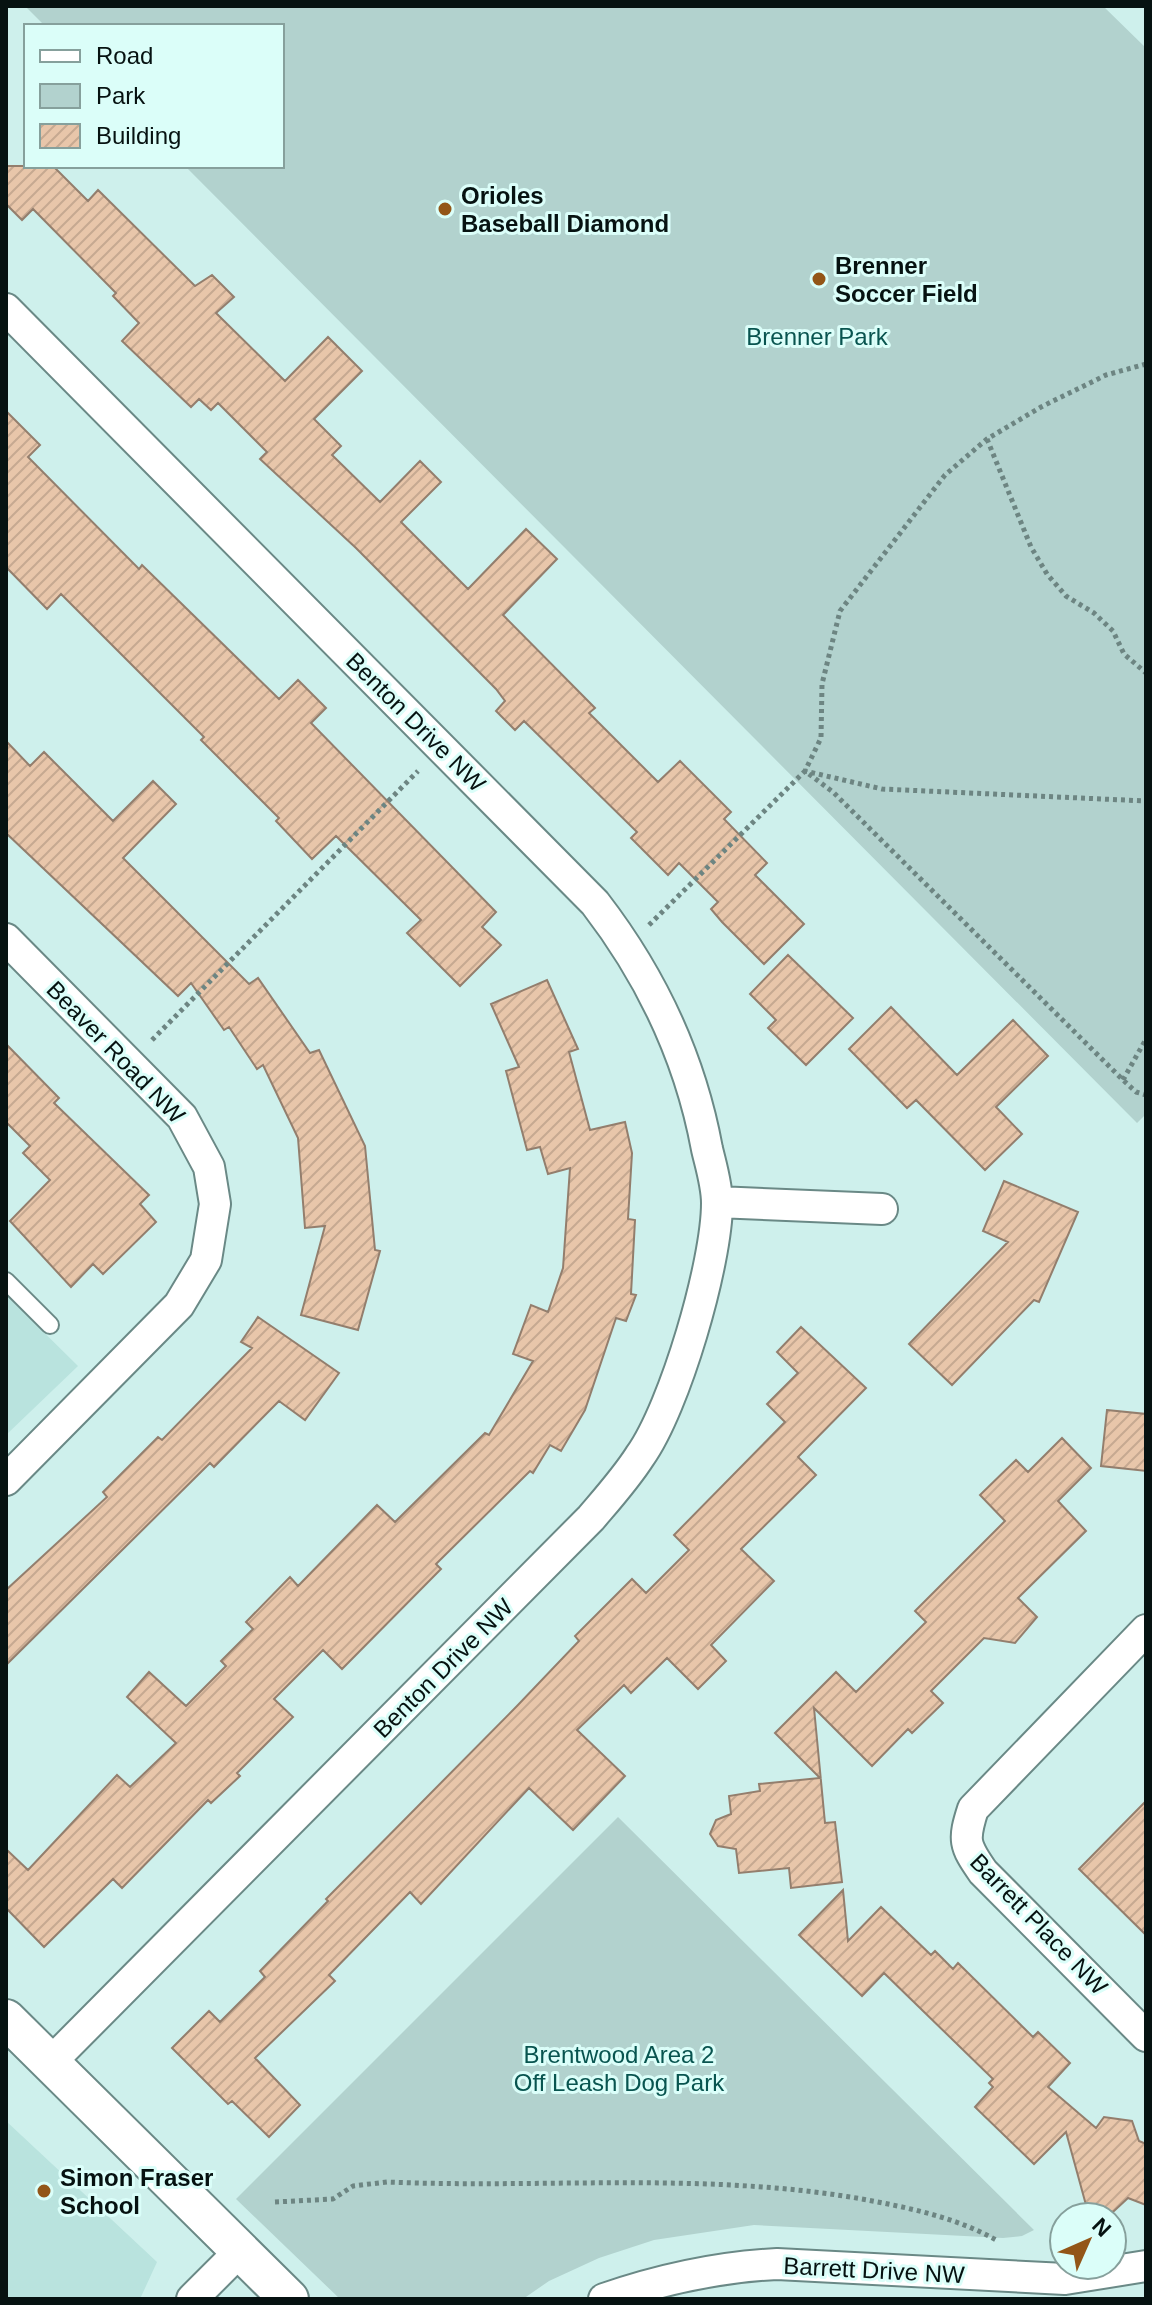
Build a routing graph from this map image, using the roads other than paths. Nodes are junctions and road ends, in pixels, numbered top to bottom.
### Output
1 (6, 309) edge
2 (6, 939) edge
3 (717, 1202) junction
4 (882, 1209) dead end
5 (6, 1281) edge
6 (50, 1325) dead end
7 (6, 1480) edge
8 (1146, 1630) edge
9 (6, 2019) edge
10 (1146, 2036) edge
11 (50, 2063) junction
12 (240, 2251) junction
13 (1146, 2266) edge
14 (192, 2299) edge
15 (289, 2299) edge
16 (604, 2299) edge

1 - 3 street, Benton Drive NW
2 - 7 street, Beaver Road NW
3 - 4 street
3 - 11 street, Benton Drive NW
5 - 6 lane
8 - 10 street, Barrett Place NW
9 - 11 street
11 - 12 street
12 - 14 street
12 - 15 street
13 - 16 street, Barrett Drive NW

